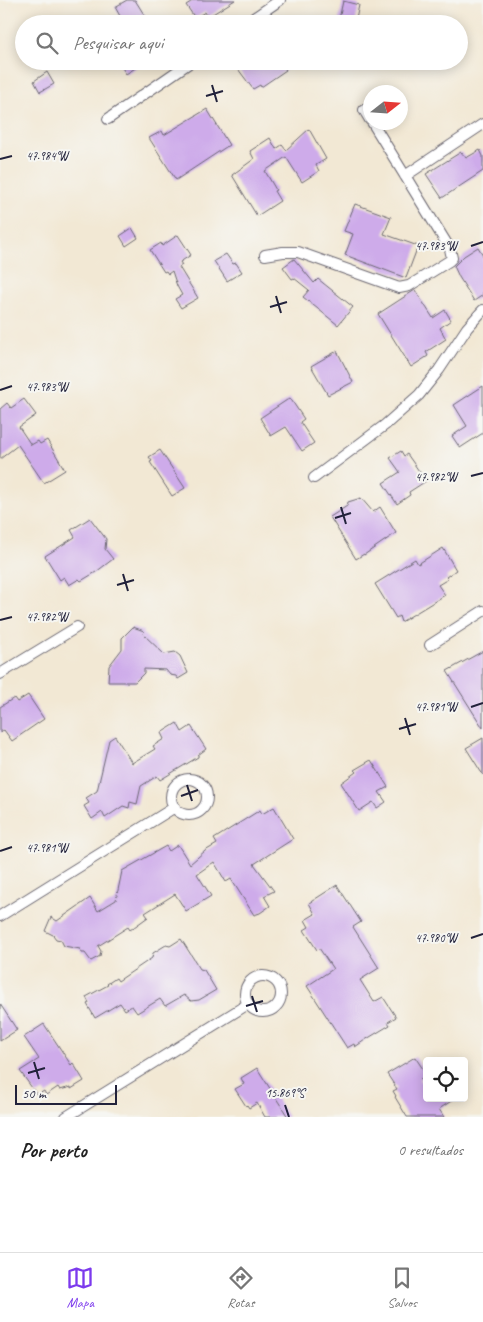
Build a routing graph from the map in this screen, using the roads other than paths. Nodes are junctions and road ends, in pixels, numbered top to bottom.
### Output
1 (280, 0) edge
2 (259, 15) edge
3 (179, 70) edge
4 (108, 119) dead end
5 (483, 124) edge
6 (376, 130) edge
7 (405, 176) junction
8 (265, 255) dead end
9 (483, 310) edge
10 (314, 478) dead end
11 (483, 611) edge
12 (77, 627) dead end
13 (430, 645) dead end
14 (0, 674) edge
15 (175, 807) dead end
16 (0, 916) edge
17 (248, 1004) dead end
18 (66, 1117) edge

1 - 2 street
3 - 4 street
5 - 7 street
6 - 7 street
7 - 8 street
9 - 10 street
11 - 13 street
12 - 14 street
15 - 16 street
17 - 18 street

